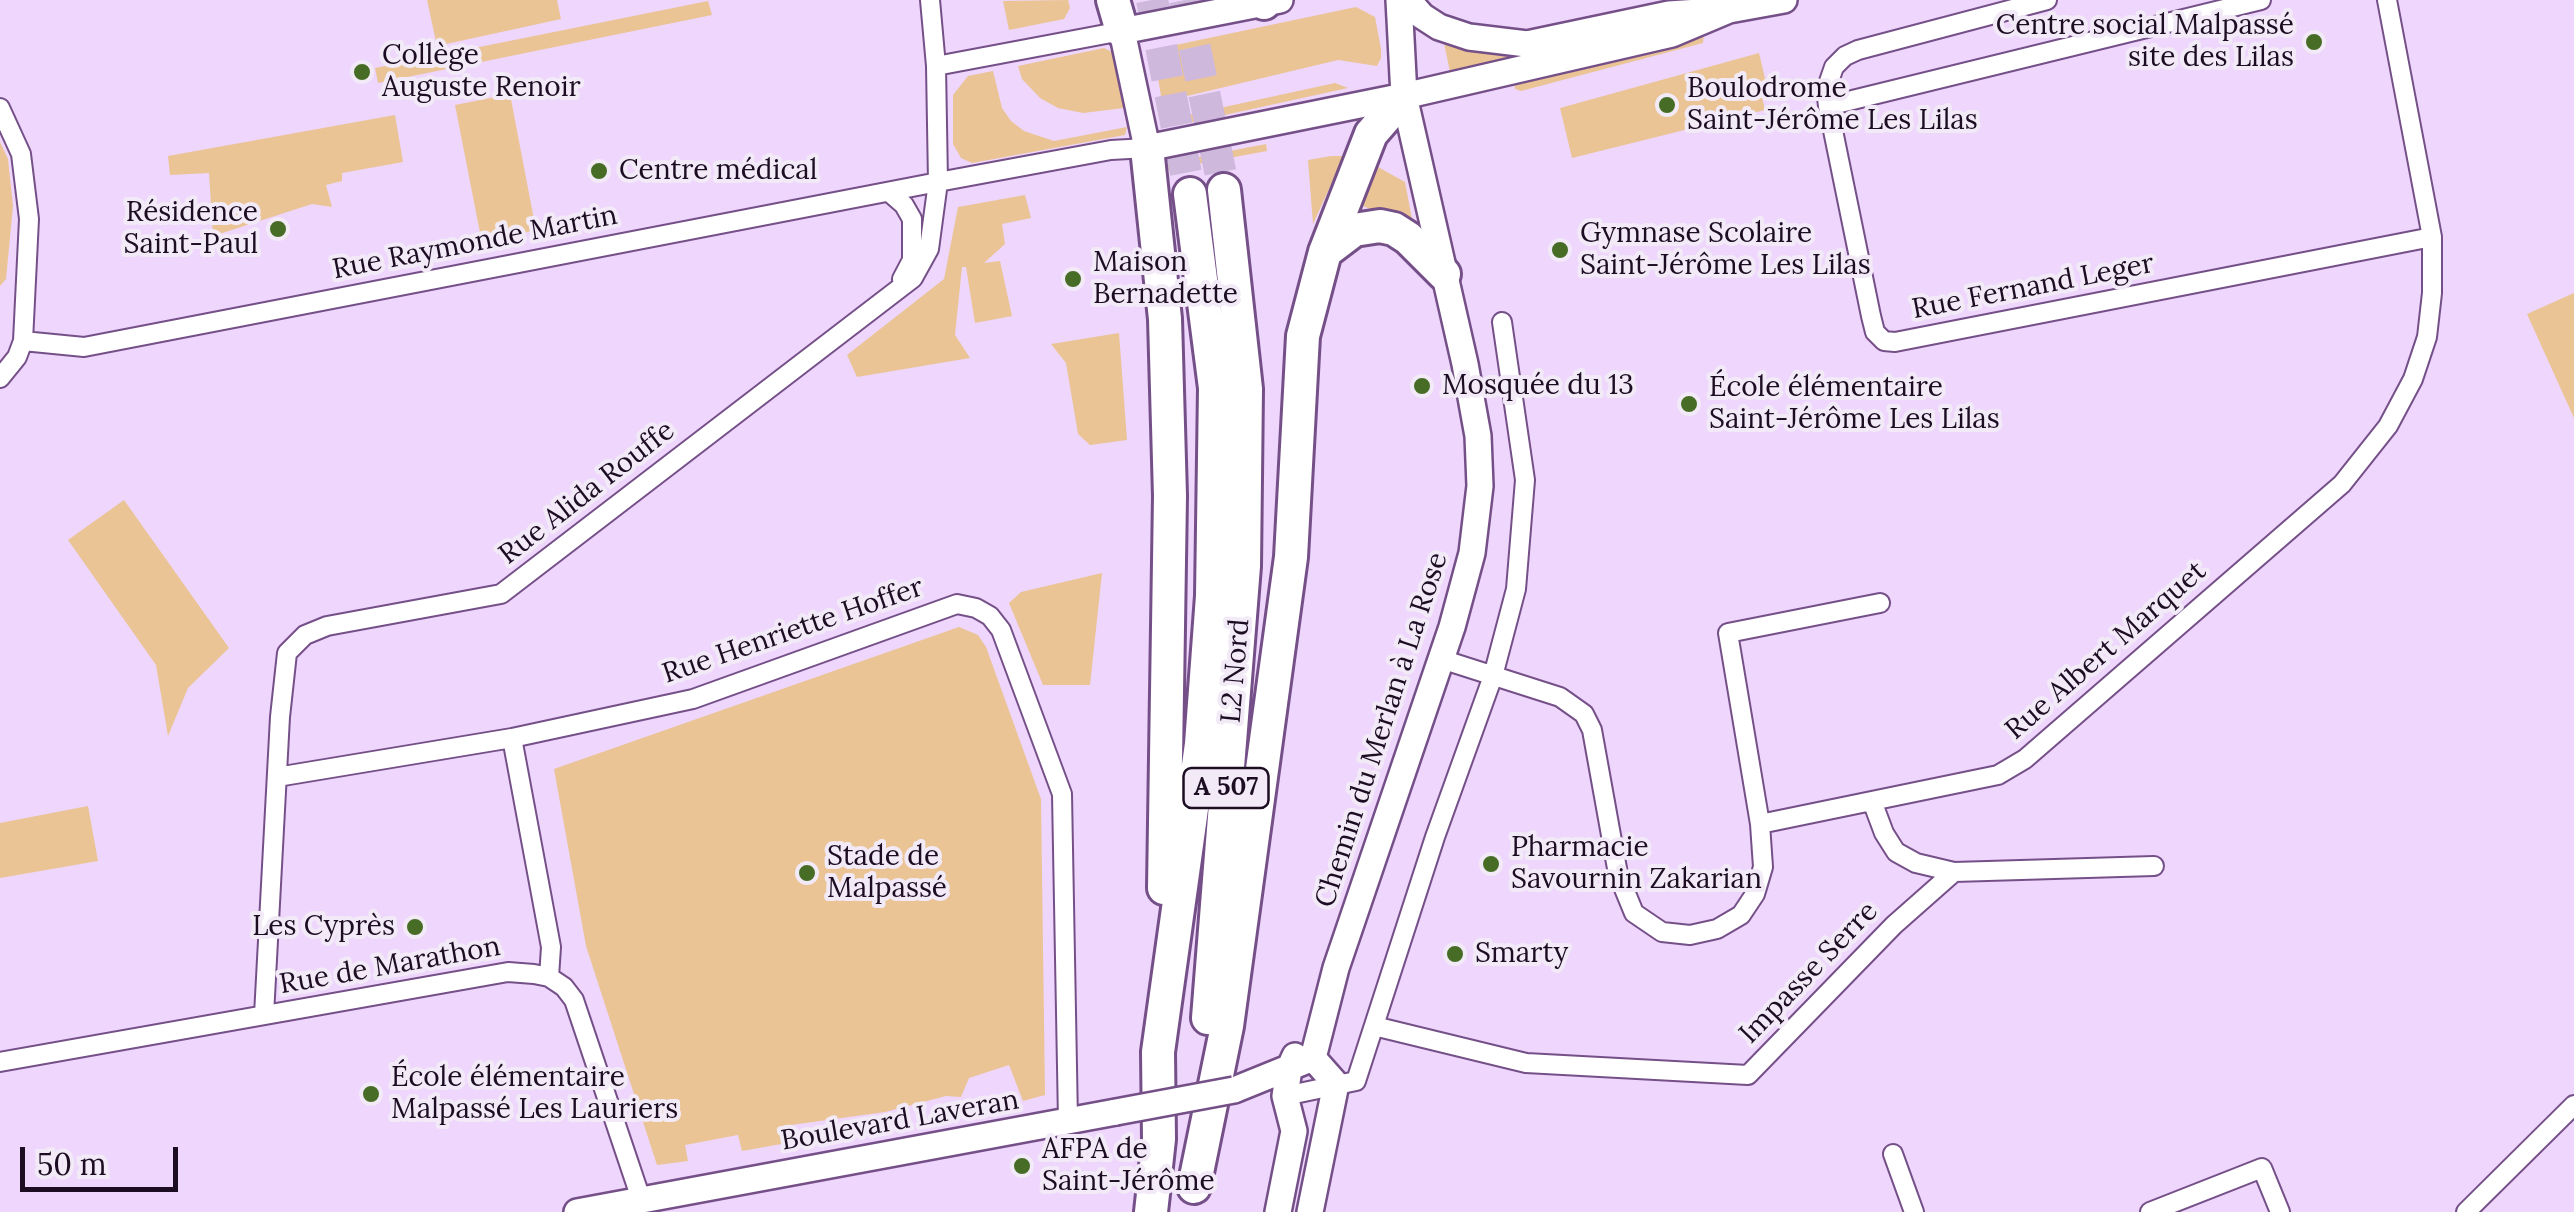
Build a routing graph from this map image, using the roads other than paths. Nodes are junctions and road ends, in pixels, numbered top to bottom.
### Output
1 (930, 0) edge
2 (1398, 0) edge
3 (1408, 0) edge
4 (1784, 0) edge
5 (2047, 0) edge
6 (2261, 0) edge
7 (2386, 0) edge
8 (1268, 1) edge
9 (1728, 5) edge
10 (1118, 15) edge
11 (936, 66) junction
12 (1404, 96) junction
13 (1828, 106) junction
14 (0, 108) edge
15 (1146, 148) junction
16 (938, 182) junction
17 (1224, 190) tunnel mouth
18 (890, 192) junction
19 (1190, 194) tunnel mouth
20 (2432, 237) junction
21 (1324, 252) junction
22 (1444, 274) junction
23 (889, 295) junction
24 (1502, 322) dead end
25 (23, 341) junction
26 (0, 378) edge
27 (1880, 603) dead end
28 (1441, 659) junction
29 (1493, 676) junction
30 (512, 738) junction
31 (278, 777) junction
32 (1872, 802) junction
33 (1760, 824) junction
34 (2154, 866) dead end
35 (1954, 872) junction
36 (549, 978) junction
37 (264, 1015) junction
38 (1374, 1026) junction
39 (1158, 1052) junction
40 (0, 1062) edge
41 (1301, 1064) junction
42 (1336, 1084) junction
43 (1234, 1090) junction
44 (1285, 1096) junction
45 (2574, 1105) edge
46 (1068, 1121) junction
47 (1893, 1154) dead end
48 (641, 1199) junction
49 (1192, 1199) edge
50 (577, 1212) edge
51 (1151, 1212) edge
52 (1278, 1212) edge
53 (1310, 1212) edge
54 (1914, 1212) edge
55 (2150, 1212) edge
56 (2280, 1212) edge
57 (2466, 1212) edge

1 - 11 street
2 - 12 street, Chemin du Merlan à La Rose
3 - 9 street
4 - 9 street
5 - 13 street
6 - 13 street
7 - 20 street, Rue Albert Marquet
8 - 10 street
9 - 12 street
10 - 11 street
10 - 15 street
11 - 16 street
12 - 15 street
12 - 21 highway
12 - 22 street, Chemin du Merlan à La Rose
13 - 20 street, Rue Fernand Leger
14 - 25 street
15 - 16 street, Rue Raymonde Martin
15 - 39 highway
16 - 18 street, Rue Raymonde Martin
16 - 23 street, Rue Alida Rouffe
17 - 49 highway, L2 Nord / A 507
18 - 23 street, Rue Alida Rouffe
18 - 25 street, Rue Raymonde Martin
19 - 39 highway, L2 Nord / A 507
20 - 32 street, Rue Albert Marquet
21 - 22 highway
21 - 49 highway
22 - 28 street, Chemin du Merlan à La Rose
23 - 31 street, Rue Alida Rouffe
24 - 29 street
25 - 26 street
27 - 33 street
28 - 29 street
28 - 41 street, Chemin du Merlan à La Rose
29 - 33 street
29 - 38 street
30 - 31 street, Rue Henriette Hoffer
30 - 36 street
30 - 46 street, Rue Henriette Hoffer
31 - 37 street, Rue Alida Rouffe
32 - 33 street, Rue Albert Marquet
32 - 35 street
34 - 35 street
35 - 38 street, Impasse Serre
36 - 37 street, Rue de Marathon
36 - 48 street
37 - 40 street, Rue de Marathon
38 - 42 street
39 - 51 highway, L2 Nord / A 507
41 - 42 street
41 - 43 street, Boulevard Laveran
41 - 44 street, Chemin du Merlan à La Rose
42 - 44 street
42 - 53 street
43 - 44 street, Boulevard Laveran
43 - 46 street, Boulevard Laveran, bridge
44 - 52 street, Chemin du Merlan à La Rose
45 - 57 street
46 - 48 street, Boulevard Laveran
47 - 54 street
48 - 50 street, Boulevard Laveran
55 - 56 street

